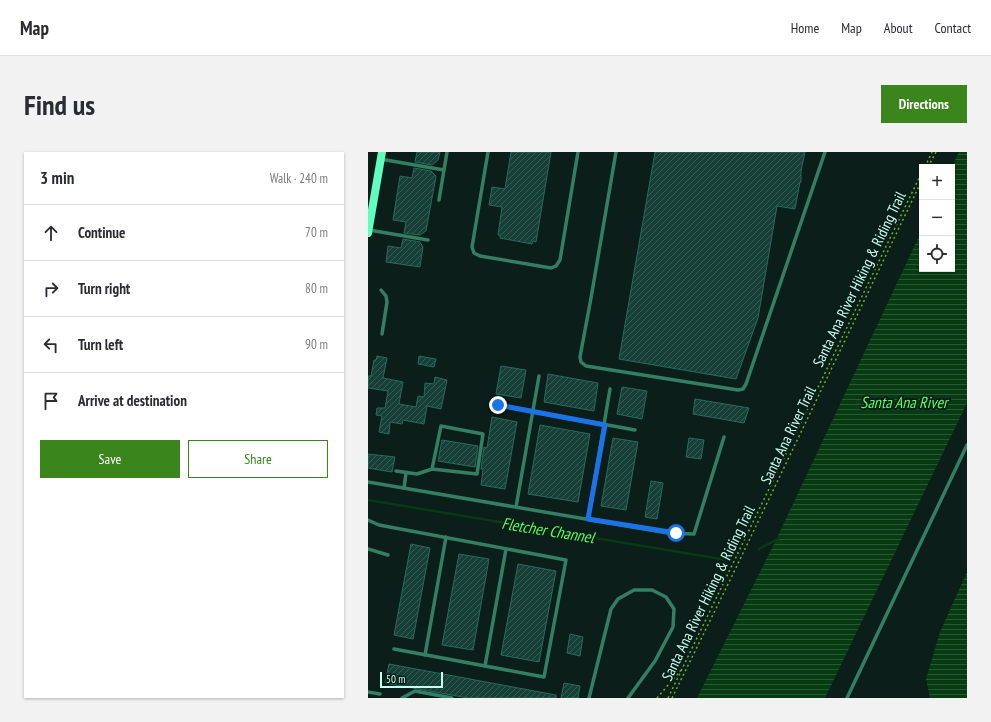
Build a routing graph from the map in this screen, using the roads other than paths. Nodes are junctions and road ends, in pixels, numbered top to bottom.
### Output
1 (447, 152) edge
2 (488, 152) edge
3 (578, 152) edge
4 (616, 152) edge
5 (825, 152) edge
6 (381, 156) edge
7 (444, 170) junction
8 (439, 200) dead end
9 (371, 201) edge
10 (369, 220) edge
11 (368, 231) edge
12 (428, 240) dead end
13 (381, 290) dead end
14 (382, 334) dead end
15 (539, 376) dead end
16 (610, 390) dead end
17 (498, 405) dead end
18 (533, 412) junction
19 (605, 425) junction
20 (635, 430) dead end
21 (724, 438) dead end
22 (967, 445) edge
23 (432, 469) junction
24 (396, 471) dead end
25 (406, 473) junction
26 (368, 482) edge
27 (404, 488) junction
28 (516, 507) junction
29 (588, 519) junction
30 (368, 520) edge
31 (446, 537) junction
32 (506, 548) junction
33 (368, 549) edge
34 (388, 554) dead end
35 (394, 649) dead end
36 (425, 655) junction
37 (485, 666) junction
38 (368, 692) edge
39 (380, 694) dead end
40 (402, 698) edge
41 (452, 698) edge
42 (589, 698) edge
43 (628, 698) edge
44 (847, 698) edge

1 - 7 lane
2 - 3 lane
4 - 5 lane
6 - 7 lane
6 - 9 main road
7 - 8 lane
9 - 10 main road
10 - 11 main road
11 - 12 lane
13 - 14 lane
15 - 18 lane
16 - 19 lane
17 - 18 lane
18 - 19 lane
18 - 28 lane
19 - 20 lane
19 - 29 lane
21 - 29 lane
22 - 44 lane
23 - 23 lane
23 - 25 lane
24 - 25 lane
25 - 27 lane
26 - 27 lane
27 - 28 lane
28 - 29 lane
30 - 31 lane
31 - 32 lane
31 - 36 lane
32 - 37 lane
32 - 37 lane
33 - 34 lane
35 - 36 lane
36 - 37 lane
38 - 39 lane
40 - 41 lane
42 - 43 lane

